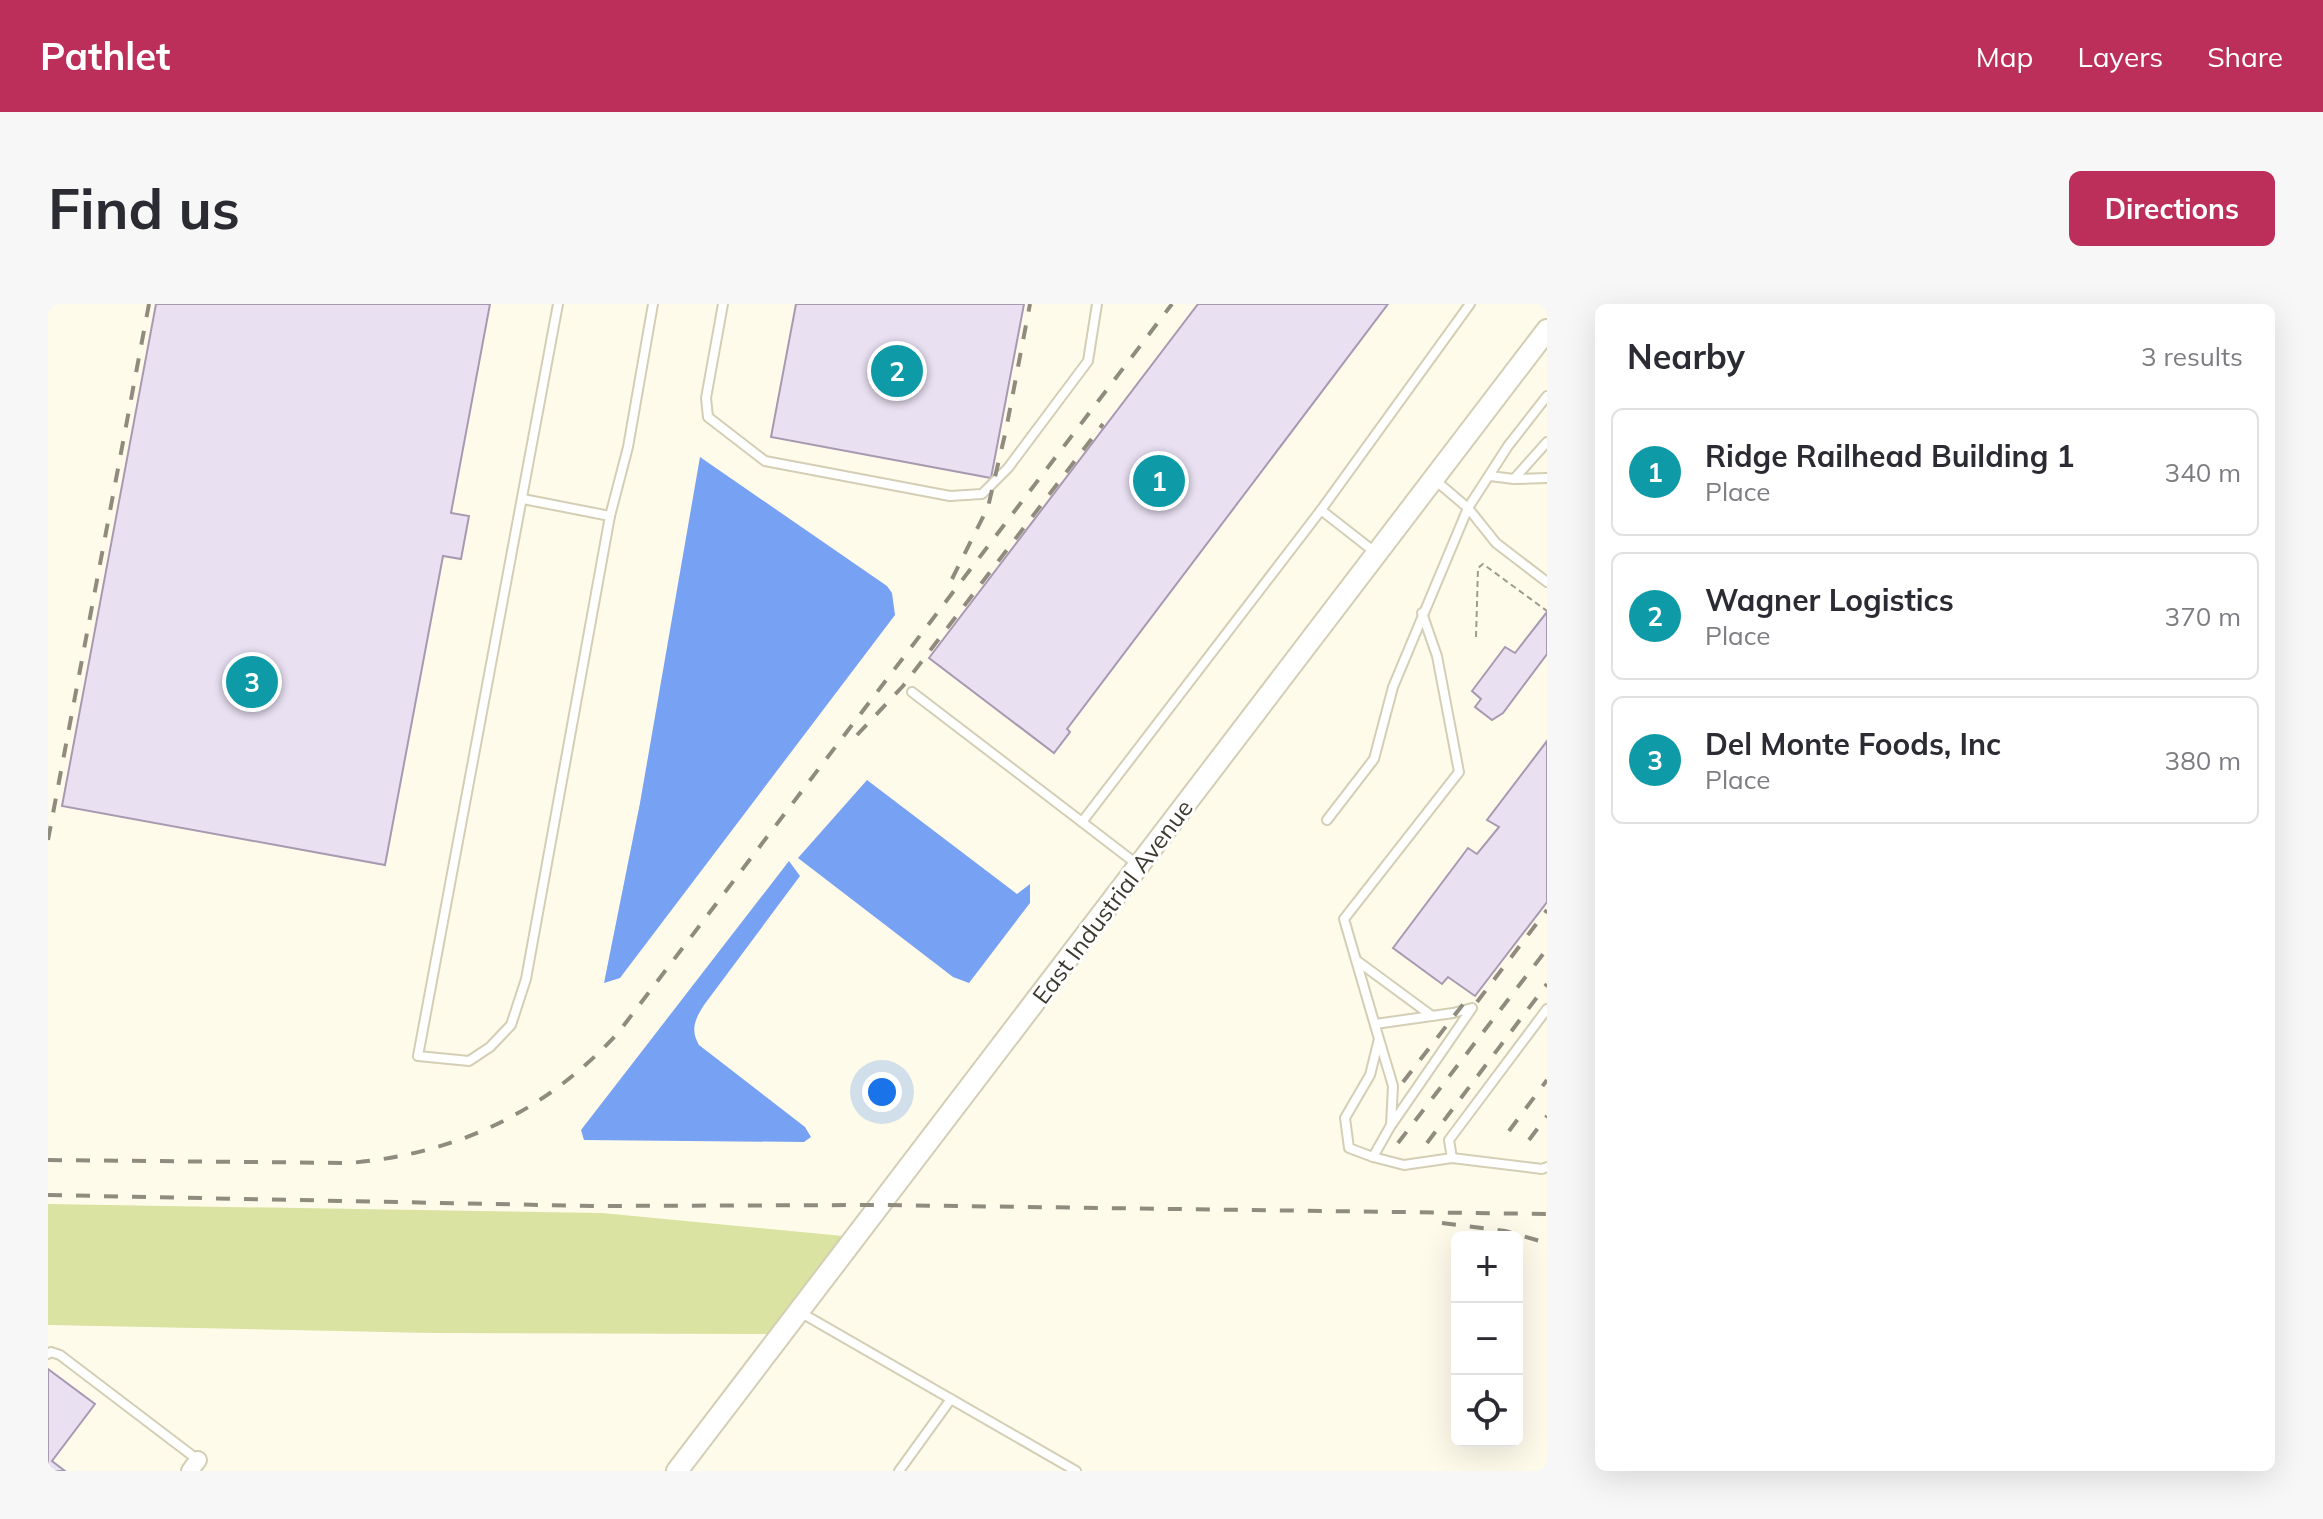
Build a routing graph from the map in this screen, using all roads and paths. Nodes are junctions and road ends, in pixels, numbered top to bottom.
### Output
1 (558, 304) edge
2 (653, 304) edge
3 (723, 304) edge
4 (1097, 304) edge
5 (1470, 304) edge
6 (1547, 330) edge
7 (1547, 396) edge
8 (1547, 442) edge
9 (1490, 476) junction
10 (1547, 478) edge
11 (1435, 479) junction
12 (1514, 479) junction
13 (523, 499) junction
14 (1468, 508) junction
15 (1321, 510) junction
16 (610, 516) junction
17 (1376, 554) junction
18 (1547, 582) edge
19 (1547, 611) edge
20 (1422, 613) junction
21 (1476, 637) dead end
22 (912, 692) dead end
23 (1327, 820) dead end
24 (1082, 822) junction
25 (1140, 867) junction
26 (1355, 959) junction
27 (1547, 1009) edge
28 (1432, 1016) junction
29 (1375, 1024) junction
30 (1379, 1039) junction
31 (1391, 1125) junction
32 (1373, 1157) junction
33 (1452, 1158) junction
34 (1547, 1167) edge
35 (798, 1310) junction
36 (48, 1354) edge
37 (951, 1399) junction
38 (194, 1466) edge
39 (677, 1471) edge
40 (899, 1471) edge
41 (1076, 1471) edge

1 - 13 lane
2 - 16 lane
3 - 4 lane
5 - 15 lane
6 - 11 street, East Industrial Avenue
7 - 9 lane
8 - 12 lane
9 - 12 lane
9 - 14 lane
10 - 12 lane
11 - 14 lane
11 - 17 street, East Industrial Avenue
13 - 16 lane
13 - 16 lane
14 - 18 lane
14 - 20 lane
15 - 17 lane
15 - 24 lane
17 - 25 street, East Industrial Avenue
19 - 21 path
20 - 23 lane
20 - 26 lane
22 - 24 lane
24 - 25 lane
25 - 35 street, East Industrial Avenue
26 - 28 lane
26 - 29 lane
27 - 33 lane
28 - 29 lane
28 - 31 lane
29 - 30 lane
30 - 31 lane
30 - 32 lane
31 - 32 lane
32 - 33 lane
33 - 34 lane
35 - 37 lane
35 - 39 street, East Industrial Avenue
36 - 38 lane
37 - 40 lane
37 - 41 lane

